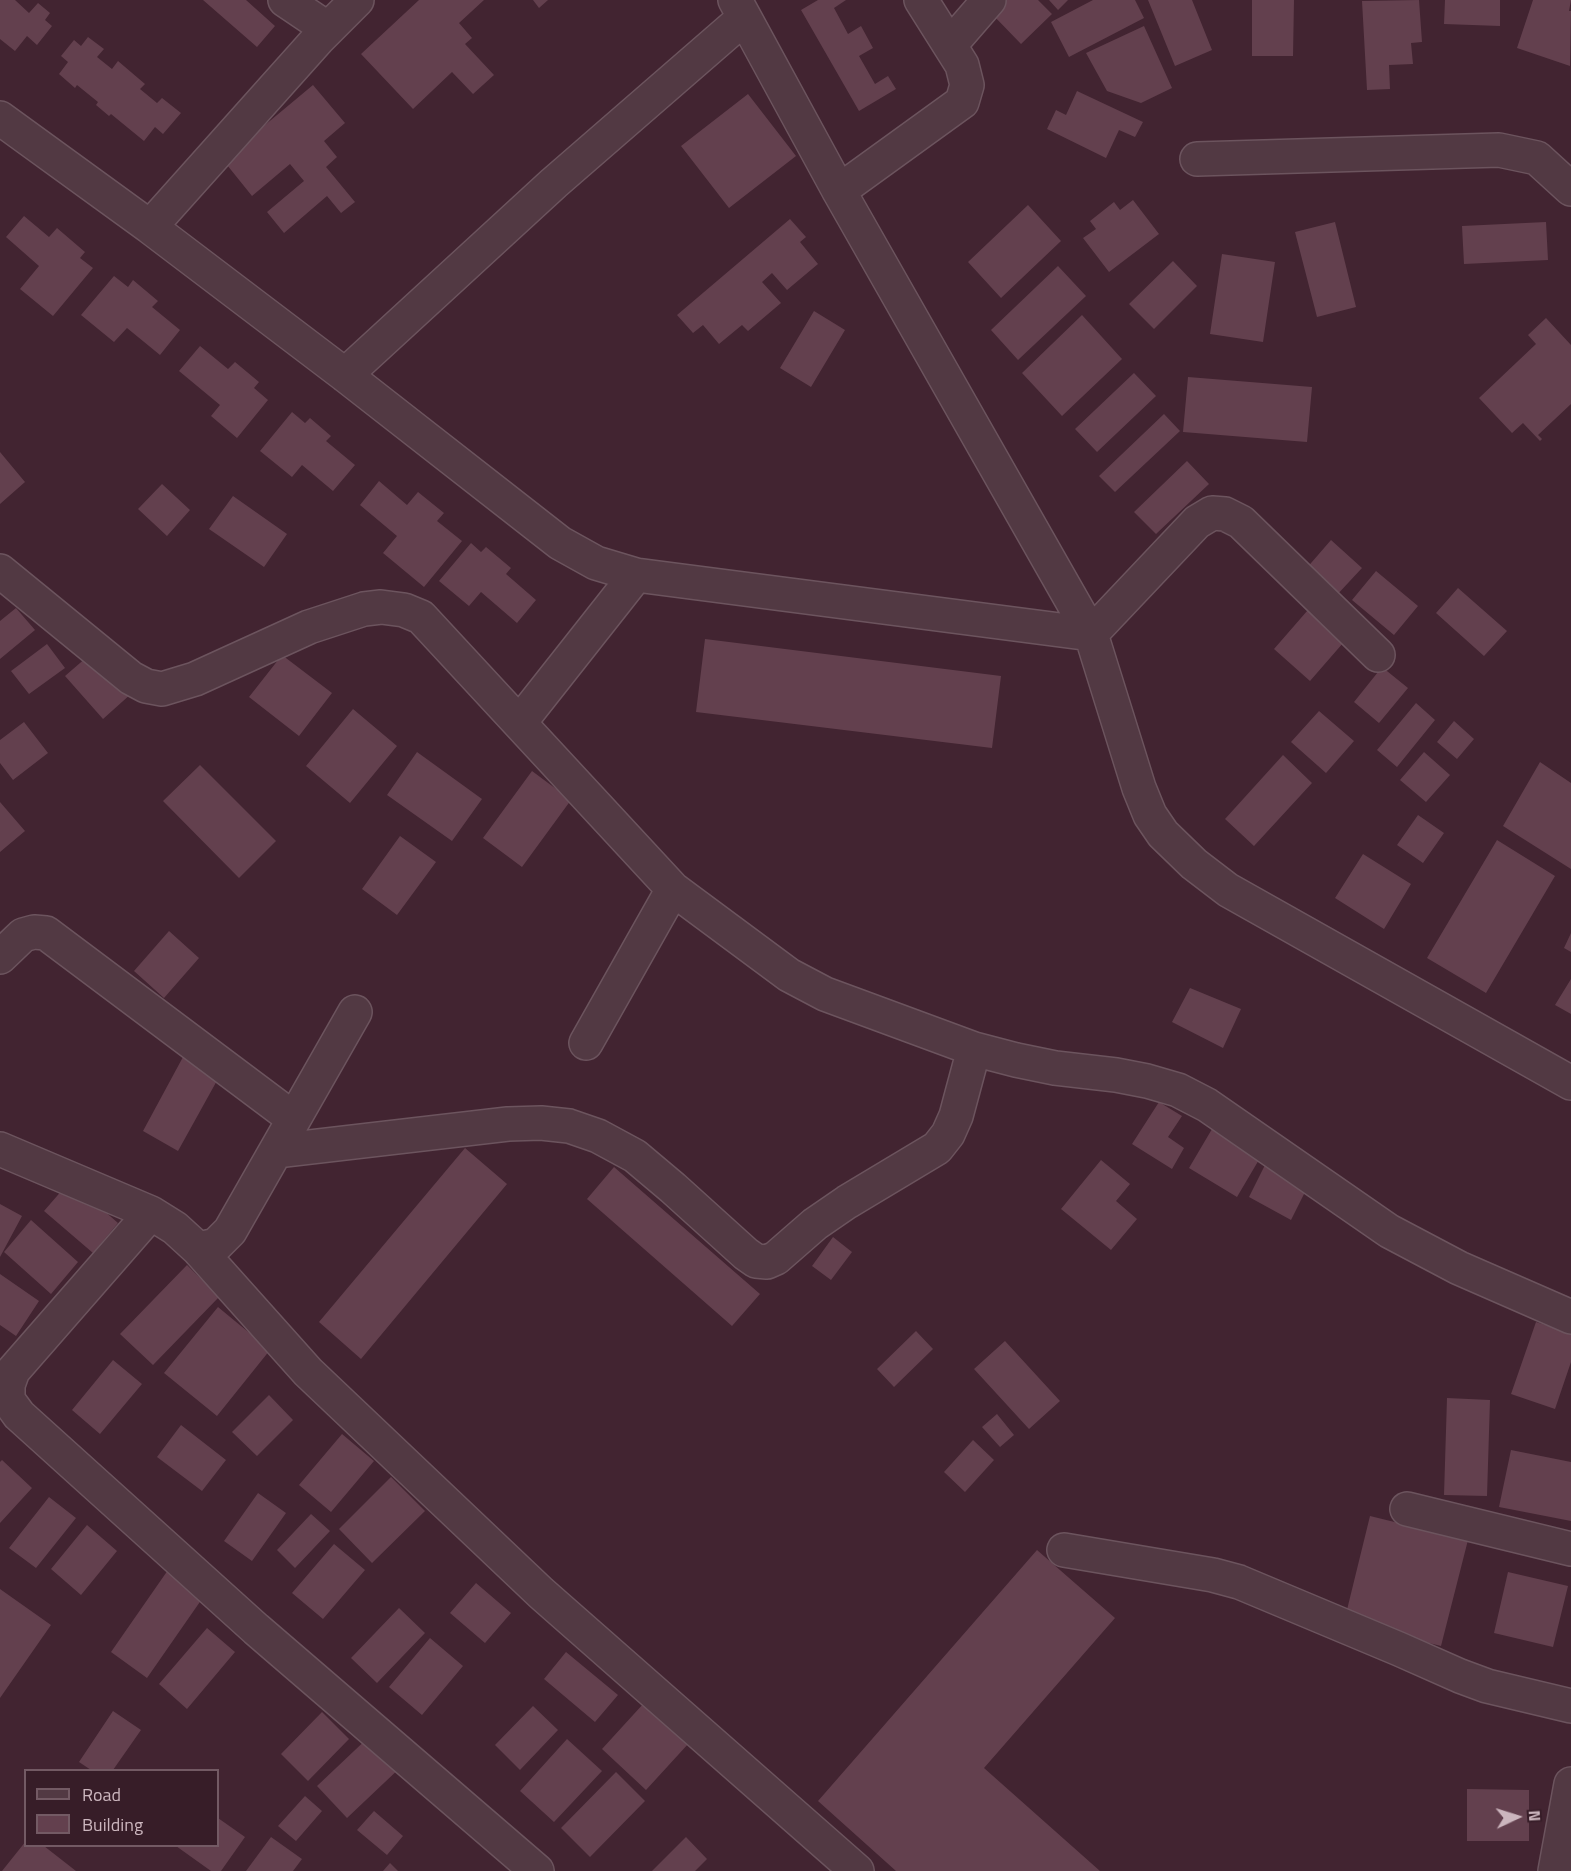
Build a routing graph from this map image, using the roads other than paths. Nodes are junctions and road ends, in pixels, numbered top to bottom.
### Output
1 (285, 0) edge
2 (357, 0) edge
3 (921, 0) edge
4 (989, 0) edge
5 (740, 9) edge
6 (328, 29) junction
7 (950, 45) junction
8 (0, 118) edge
9 (1197, 159) dead end
10 (1571, 189) edge
11 (839, 191) junction
12 (150, 227) junction
13 (345, 375) junction
14 (0, 571) edge
15 (636, 575) junction
16 (1091, 634) junction
17 (1378, 655) dead end
18 (520, 722) junction
19 (673, 889) junction
20 (0, 957) edge
21 (355, 1012) dead end
22 (586, 1043) dead end
23 (974, 1049) junction
24 (1571, 1083) edge
25 (294, 1119) junction
26 (0, 1149) edge
27 (276, 1151) junction
28 (151, 1213) junction
29 (198, 1249) junction
30 (1571, 1317) edge
31 (1407, 1509) dead end
32 (1571, 1549) edge
33 (1064, 1550) dead end
34 (1571, 1706) edge
35 (1571, 1784) edge
36 (537, 1871) edge
37 (856, 1871) edge
38 (1556, 1871) edge

1 - 6 street
2 - 6 street
3 - 7 street
4 - 7 street
5 - 11 street
5 - 13 street
6 - 12 street
7 - 11 street
8 - 12 street
9 - 10 street
11 - 16 street
12 - 13 street
13 - 15 street
14 - 18 street
15 - 16 street
15 - 18 street
16 - 17 street
16 - 24 street
18 - 19 street
19 - 22 street
19 - 23 street
20 - 25 street
21 - 25 street
23 - 27 street
23 - 30 street
25 - 27 street
26 - 28 street
27 - 29 street
28 - 29 street
28 - 36 street
29 - 37 street
31 - 32 street
33 - 34 street
35 - 38 street

